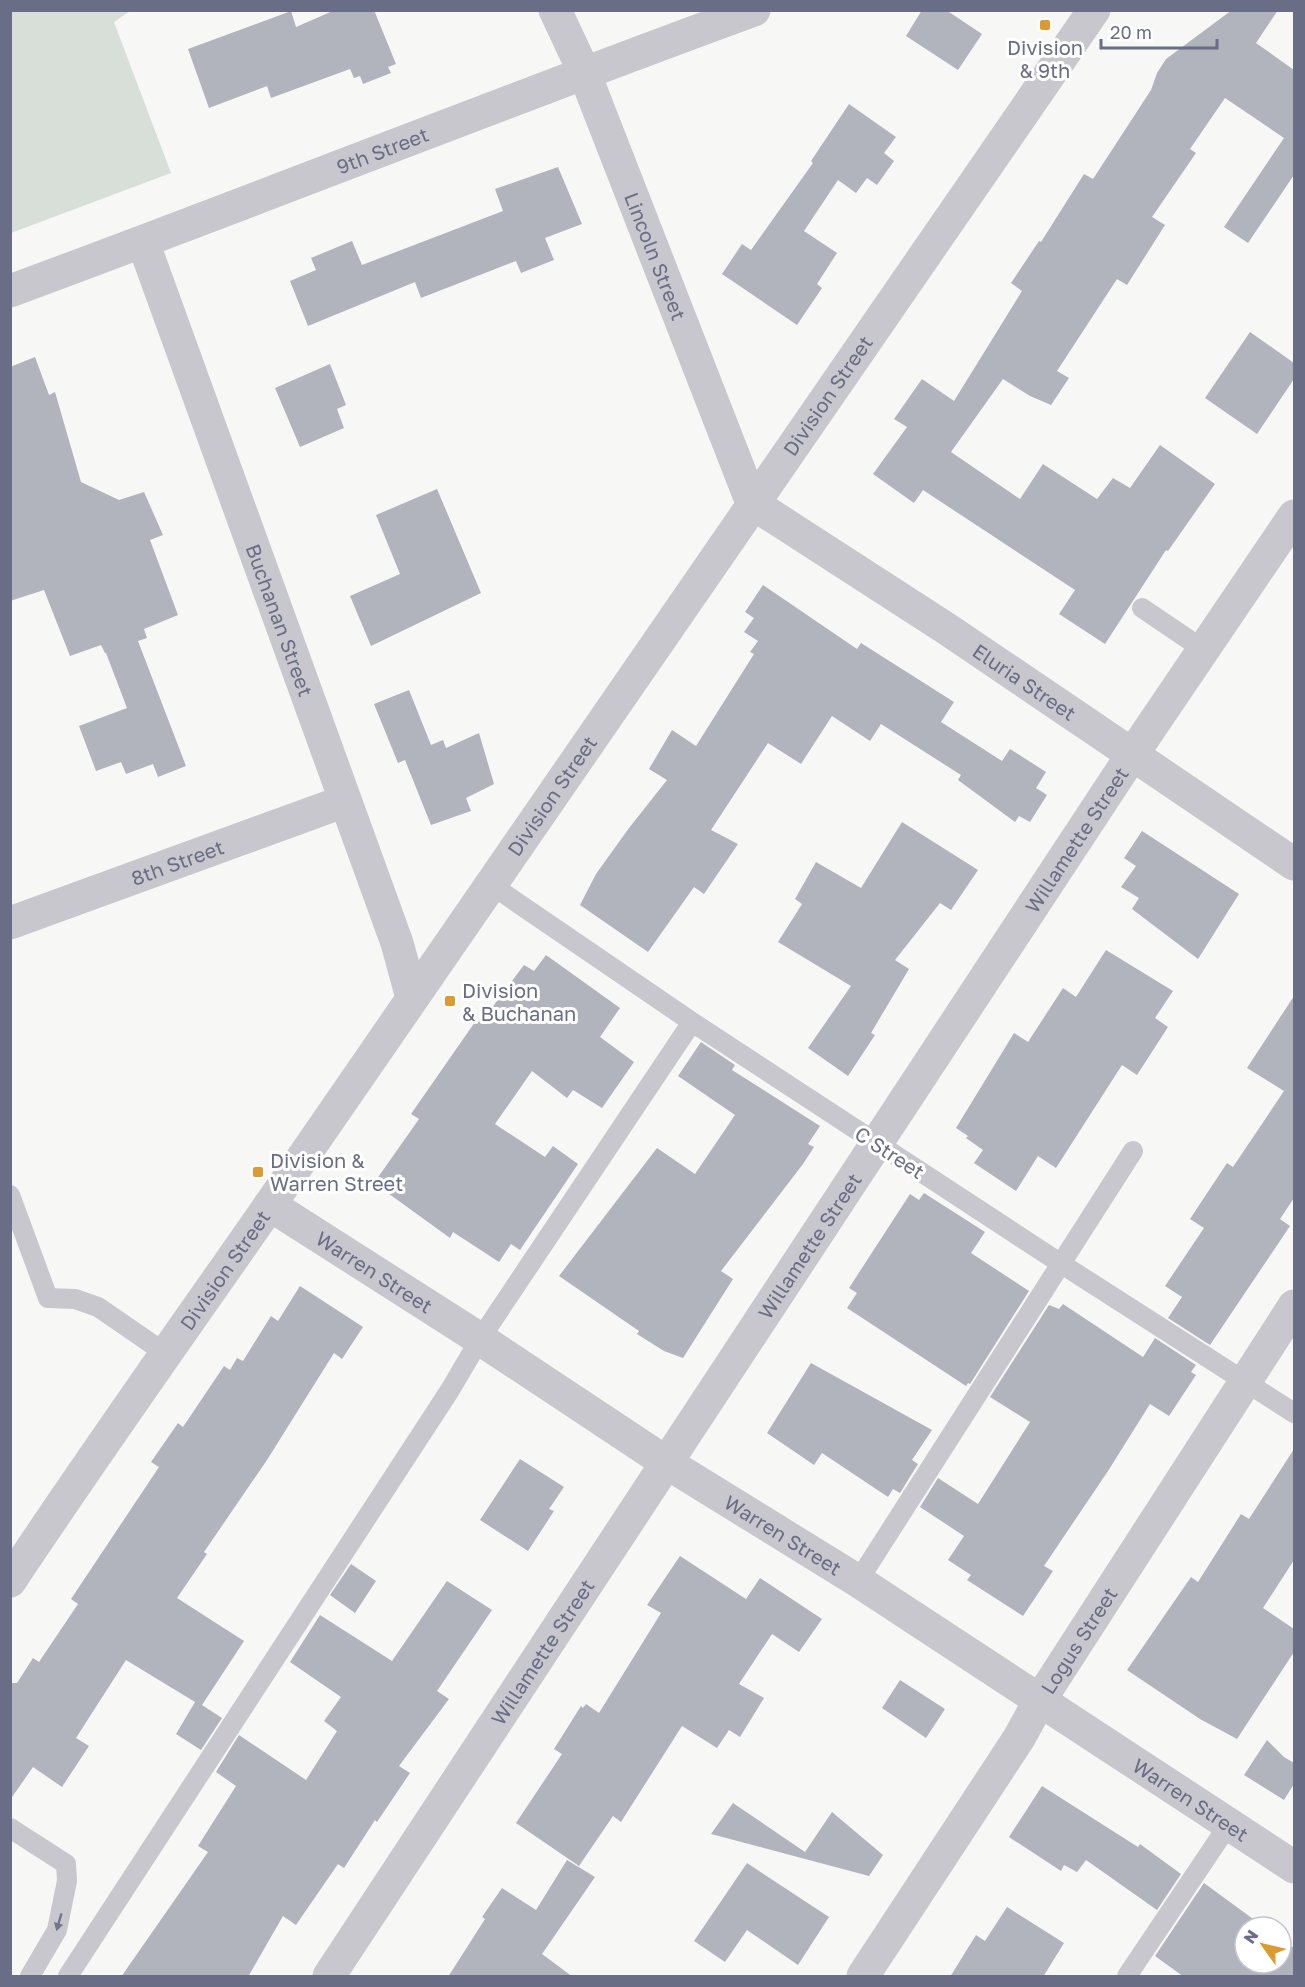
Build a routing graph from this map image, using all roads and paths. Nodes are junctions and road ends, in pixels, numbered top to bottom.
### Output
1 (555, 10) edge
2 (754, 10) edge
3 (1094, 10) edge
4 (584, 72) junction
5 (143, 242) junction
6 (10, 291) edge
7 (752, 503) junction
8 (1294, 516) edge
9 (1142, 608) dead end
10 (1204, 650) junction
11 (1132, 754) junction
12 (345, 801) junction
13 (1294, 864) edge
14 (490, 884) junction
15 (10, 923) edge
16 (412, 998) junction
17 (692, 1022) junction
18 (877, 1144) junction
19 (1133, 1151) dead end
20 (10, 1195) edge
21 (270, 1205) junction
22 (1060, 1263) junction
23 (1294, 1306) edge
24 (480, 1338) junction
25 (165, 1353) junction
26 (1245, 1381) junction
27 (1294, 1413) edge
28 (667, 1462) junction
29 (56, 1512) junction
30 (10, 1547) edge
31 (10, 1581) edge
32 (858, 1581) junction
33 (1040, 1700) junction
34 (1229, 1824) junction
35 (10, 1828) edge
36 (1294, 1867) edge
37 (30, 1977) edge
38 (68, 1977) edge
39 (329, 1977) edge
40 (864, 1977) edge
41 (1127, 1977) edge

1 - 4 street, Lincoln Street
2 - 4 street, 9th Street
3 - 7 street, Division Street
4 - 5 street, 9th Street
4 - 7 street, Lincoln Street
5 - 6 street, 9th Street
5 - 12 street, Buchanan Street
7 - 11 street, Eluria Street
7 - 14 street, Division Street
8 - 10 street, Willamette Street
9 - 10 lane
10 - 11 street, Willamette Street
11 - 13 street, Eluria Street
11 - 18 street, Willamette Street
12 - 15 street, 8th Street
12 - 16 street, Buchanan Street
14 - 16 street, Division Street
14 - 17 lane, C Street
16 - 21 street, Division Street
17 - 18 lane, C Street
17 - 24 lane
18 - 22 lane, C Street
18 - 28 street, Willamette Street
19 - 22 lane
20 - 25 lane
21 - 24 street, Warren Street
21 - 25 street, Division Street
22 - 26 lane, C Street
22 - 32 lane
23 - 26 street, Logus Street
24 - 28 street, Warren Street
24 - 38 lane
25 - 29 street, Division Street
26 - 27 lane, C Street
26 - 33 street, Logus Street
28 - 32 street, Warren Street
28 - 39 street, Willamette Street
29 - 30 street
29 - 31 street, Division Street
32 - 33 street, Warren Street
33 - 34 street, Warren Street
33 - 40 street, Logus Street
34 - 36 street, Warren Street
34 - 41 lane
35 -> 37 lane

